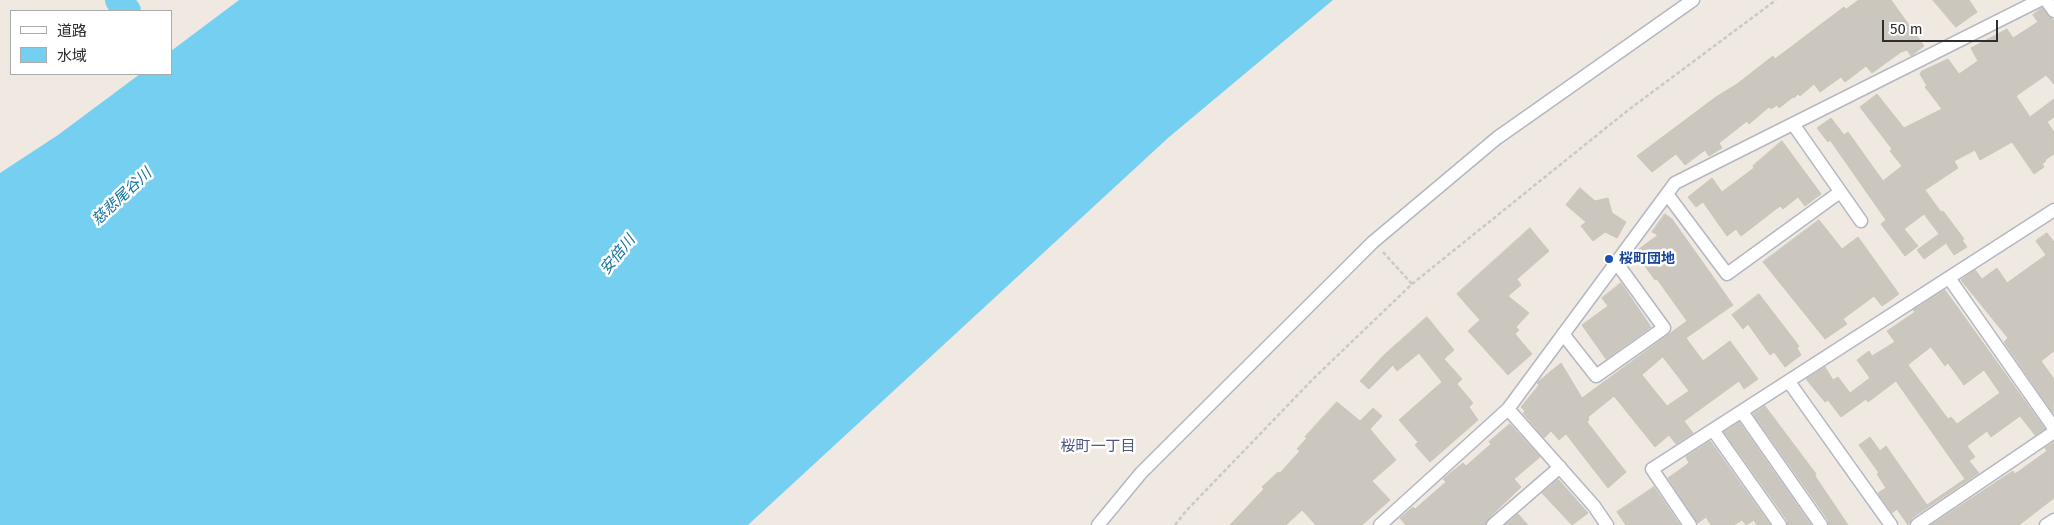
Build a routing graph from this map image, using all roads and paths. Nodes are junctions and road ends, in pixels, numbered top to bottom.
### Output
1 (1693, 0) edge
2 (1776, 0) edge
3 (2040, 0) edge
4 (2046, 0) edge
5 (2054, 11) edge
6 (1793, 124) junction
7 (1840, 192) junction
8 (1667, 194) junction
9 (2054, 210) edge
10 (1861, 221) dead end
11 (1373, 242) junction
12 (1616, 262) junction
13 (1949, 278) junction
14 (1412, 284) junction
15 (1563, 334) junction
16 (1789, 382) junction
17 (1508, 409) junction
18 (1742, 412) junction
19 (2054, 428) edge
20 (1713, 430) junction
21 (2054, 432) edge
22 (1560, 467) junction
23 (2054, 520) edge
24 (1098, 525) edge
25 (1175, 525) edge
26 (1380, 525) edge
27 (1493, 525) edge
28 (1607, 525) edge
29 (1690, 525) edge
30 (1780, 525) edge
31 (1821, 525) edge
32 (1891, 525) edge
33 (1917, 525) edge
34 (2046, 525) edge

1 - 11 street
2 - 14 path
3 - 6 street
4 - 5 street
6 - 7 street
6 - 8 street
7 - 8 street
7 - 10 street
8 - 12 street
9 - 13 street
11 - 14 path
11 - 24 street
12 - 15 street
12 - 15 street
13 - 16 street
13 - 19 street
14 - 25 path
15 - 17 street
16 - 18 street
16 - 32 street
17 - 22 street
17 - 26 street
18 - 20 street
18 - 31 street
20 - 29 street
20 - 30 street
21 - 33 street
22 - 27 street
22 - 28 street
23 - 34 street

